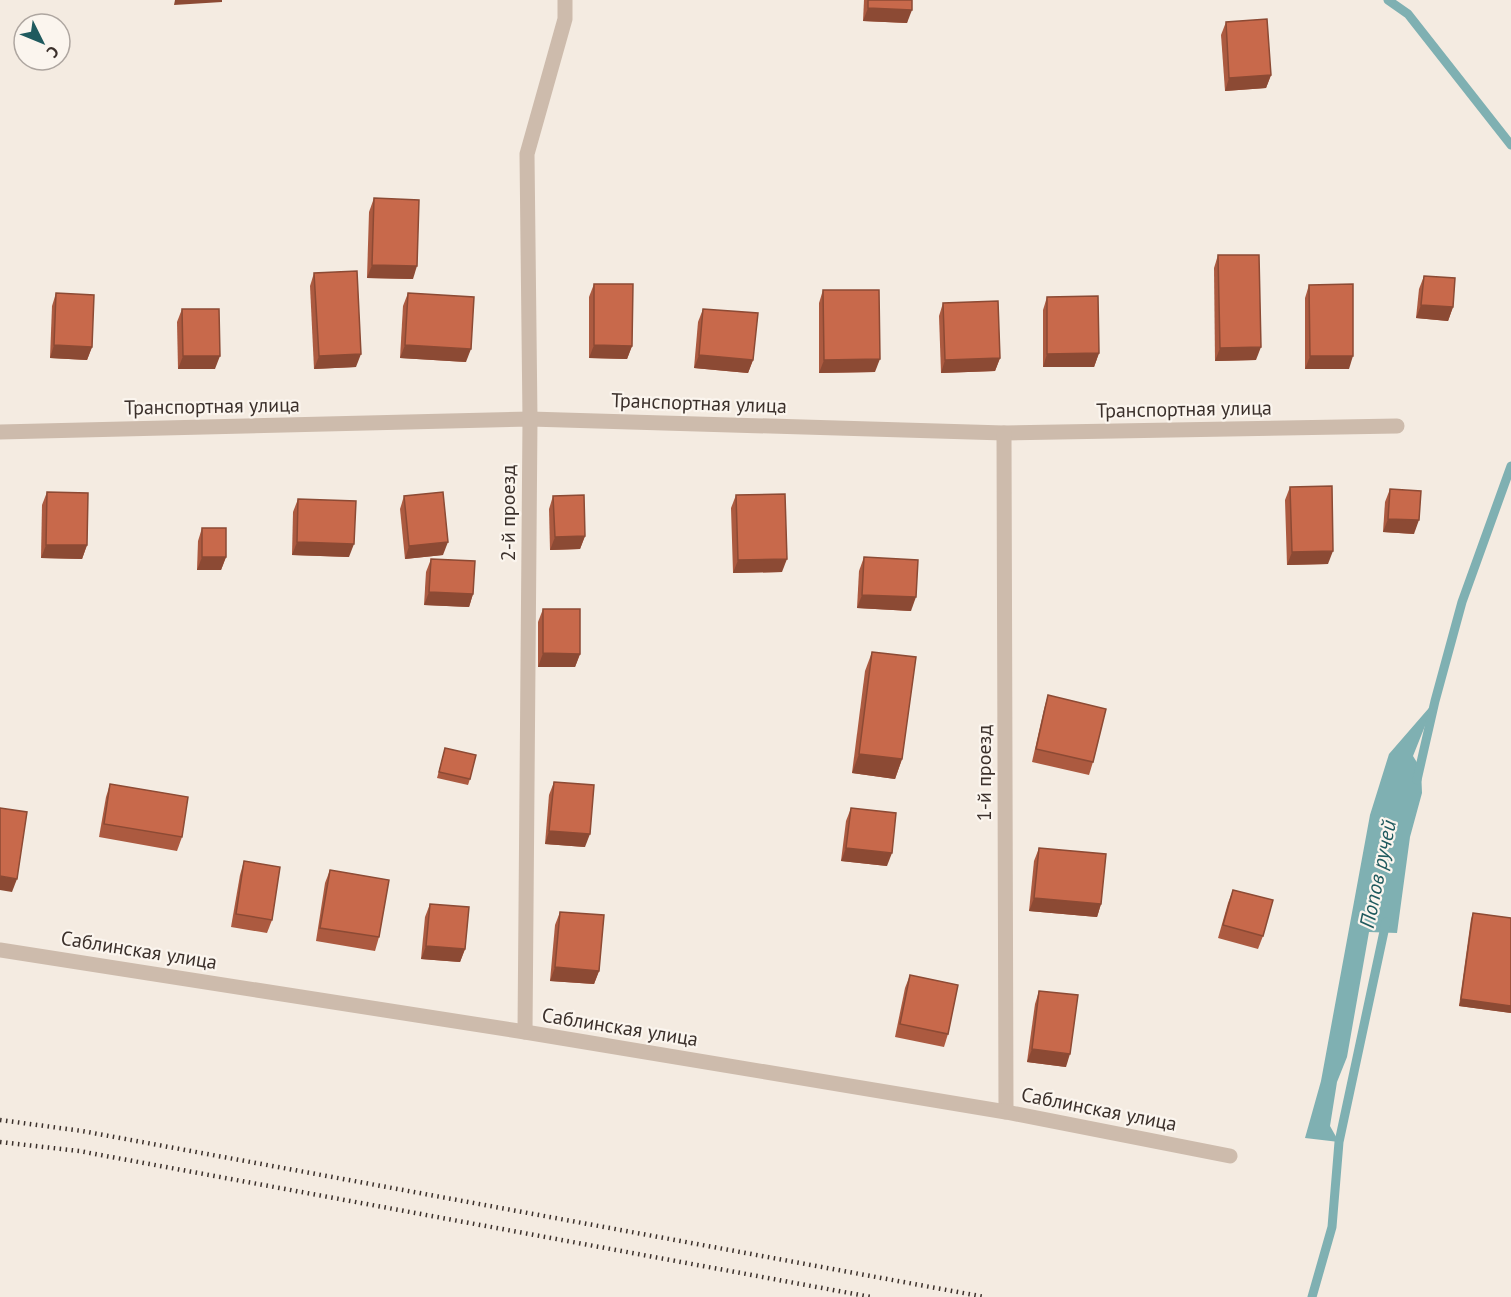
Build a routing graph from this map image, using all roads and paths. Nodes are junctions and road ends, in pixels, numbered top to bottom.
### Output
1 (565, 0) edge
2 (530, 419) junction
3 (1397, 426) dead end
4 (0, 432) edge
5 (1004, 434) junction
6 (0, 950) edge
7 (525, 1032) junction
8 (1006, 1112) junction
9 (1230, 1156) dead end

1 - 2 street, 2-й проезд
2 - 4 street, Транспортная улица
2 - 5 street, Транспортная улица
2 - 7 street, 2-й проезд
3 - 5 street, Транспортная улица
5 - 8 street, 1-й проезд
6 - 7 street, Саблинская улица
7 - 8 street, Саблинская улица
8 - 9 street, Саблинская улица

